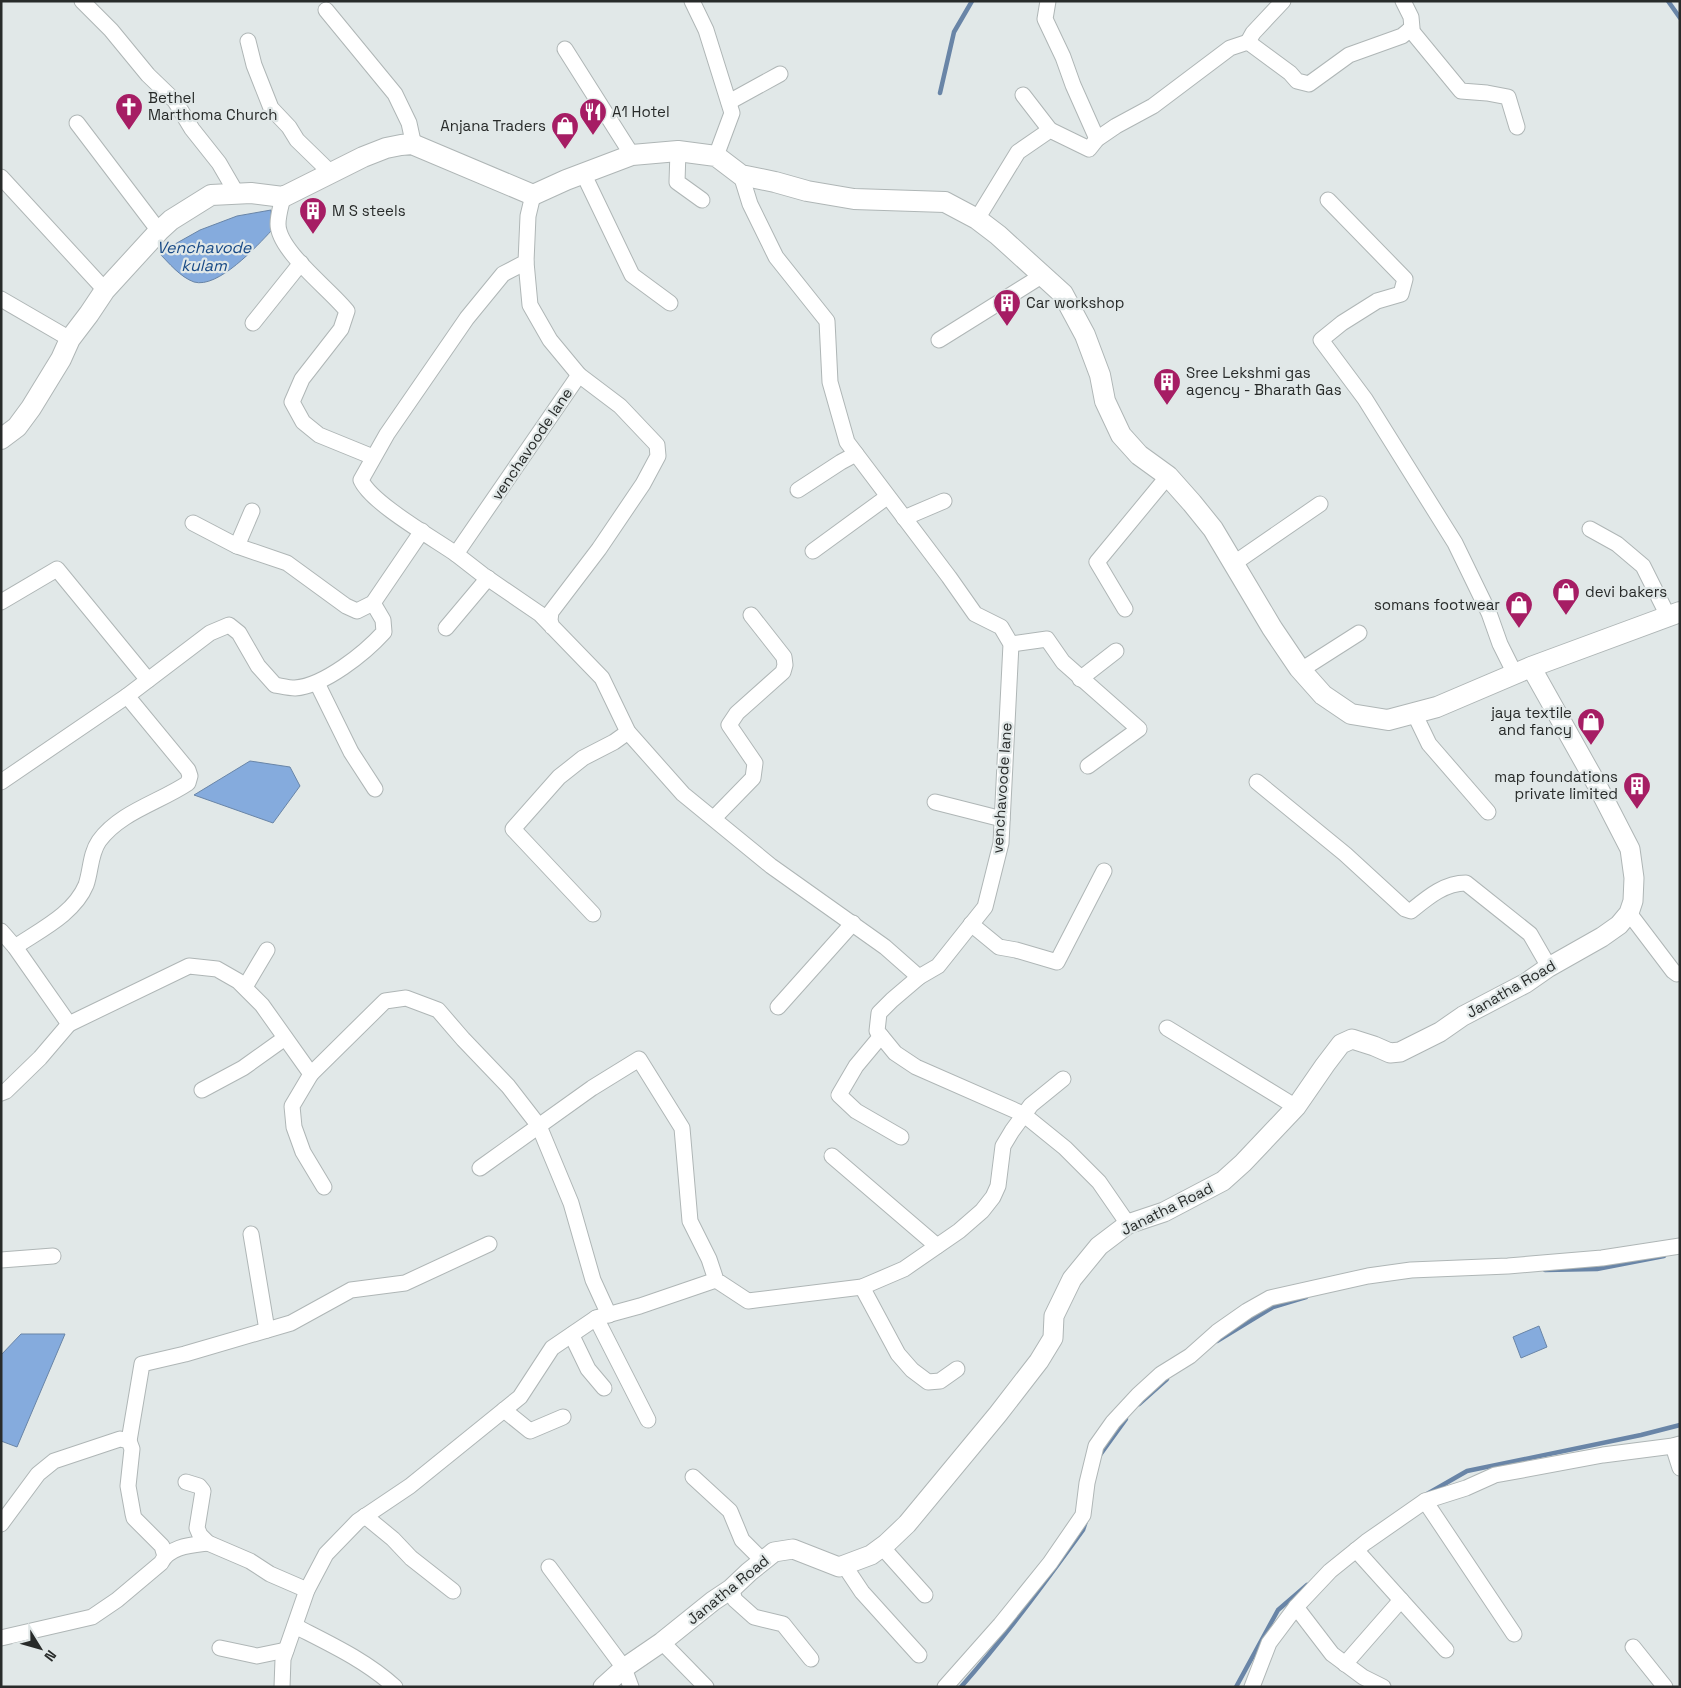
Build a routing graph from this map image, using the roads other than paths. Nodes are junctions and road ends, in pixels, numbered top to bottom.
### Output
1 (82, 1) edge
2 (692, 1) edge
3 (1048, 1) edge
4 (1283, 1) edge
5 (1403, 1) edge
6 (326, 10) dead end
7 (1410, 29) junction
8 (248, 40) dead end
9 (1248, 42) junction
10 (565, 49) dead end
11 (780, 74) dead end
12 (1023, 95) dead end
13 (728, 102) junction
14 (77, 123) dead end
15 (1517, 127) dead end
16 (1050, 130) junction
17 (1097, 139) junction
18 (414, 146) junction
19 (678, 151) junction
20 (632, 155) junction
21 (716, 156) junction
22 (331, 173) junction
23 (583, 173) junction
24 (742, 175) junction
25 (1, 177) edge
26 (237, 194) junction
27 (533, 195) junction
28 (283, 197) junction
29 (702, 200) dead end
30 (1328, 200) dead end
31 (977, 219) junction
32 (159, 231) junction
33 (526, 262) junction
34 (301, 263) junction
35 (1043, 275) junction
36 (106, 290) junction
37 (1, 299) edge
38 (670, 303) dead end
39 (254, 322) dead end
40 (70, 338) junction
41 (939, 340) dead end
42 (579, 374) junction
43 (1, 439) edge
44 (856, 454) junction
45 (373, 458) junction
46 (1168, 476) junction
47 (798, 490) dead end
48 (887, 496) junction
49 (944, 501) dead end
50 (1320, 504) dead end
51 (252, 512) dead end
52 (904, 518) junction
53 (193, 523) dead end
54 (1590, 529) dead end
55 (422, 531) junction
56 (237, 546) junction
57 (812, 551) dead end
58 (456, 554) junction
59 (1233, 564) junction
60 (488, 578) junction
61 (1, 602) edge
62 (373, 604) junction
63 (1125, 609) dead end
64 (1674, 614) edge
65 (751, 615) dead end
66 (552, 626) junction
67 (446, 628) dead end
68 (1359, 633) dead end
69 (1011, 644) junction
70 (1116, 651) dead end
71 (1301, 670) junction
72 (1523, 670) junction
73 (1080, 679) junction
74 (148, 680) junction
75 (316, 683) junction
76 (127, 696) junction
77 (1414, 713) junction
78 (628, 732) junction
79 (1088, 766) dead end
80 (1, 782) edge
81 (1257, 782) dead end
82 (375, 789) dead end
83 (936, 802) dead end
84 (1488, 812) dead end
85 (714, 818) junction
86 (1002, 819) junction
87 (1104, 872) dead end
88 (1630, 913) junction
89 (593, 914) dead end
90 (853, 923) junction
91 (971, 924) junction
92 (1, 932) edge
93 (15, 947) junction
94 (268, 950) dead end
95 (1549, 967) junction
96 (1680, 973) edge
97 (919, 977) junction
98 (245, 987) junction
99 (778, 1007) dead end
100 (69, 1024) junction
101 (1167, 1028) dead end
102 (881, 1036) junction
103 (285, 1038) junction
104 (311, 1074) junction
105 (1063, 1079) dead end
106 (202, 1090) dead end
107 (1, 1093) edge
108 (1296, 1107) junction
109 (1023, 1114) junction
110 (539, 1126) junction
111 (901, 1137) dead end
112 (832, 1156) dead end
113 (480, 1168) dead end
114 (324, 1187) dead end
115 (1128, 1224) junction
116 (251, 1234) dead end
117 (489, 1244) dead end
118 (937, 1246) junction
119 (1680, 1246) edge
120 (53, 1256) dead end
121 (1, 1260) edge
122 (716, 1280) junction
123 (862, 1287) junction
124 (602, 1316) junction
125 (267, 1330) junction
126 (573, 1334) junction
127 (957, 1369) dead end
128 (604, 1388) dead end
129 (504, 1410) junction
130 (563, 1418) dead end
131 (648, 1420) dead end
132 (129, 1441) junction
133 (1676, 1445) edge
134 (1680, 1468) edge
135 (693, 1477) dead end
136 (186, 1482) dead end
137 (1425, 1501) junction
138 (365, 1516) junction
139 (1, 1524) edge
140 (208, 1543) junction
141 (882, 1547) junction
142 (1356, 1550) junction
143 (164, 1556) junction
144 (763, 1561) junction
145 (844, 1565) junction
146 (549, 1567) dead end
147 (306, 1590) junction
148 (731, 1590) junction
149 (453, 1591) dead end
150 (925, 1595) dead end
151 (1401, 1600) junction
152 (1296, 1607) junction
153 (295, 1626) junction
154 (1514, 1634) dead end
155 (1, 1638) edge
156 (662, 1642) junction
157 (1633, 1647) dead end
158 (220, 1648) dead end
159 (286, 1650) junction
160 (1446, 1650) dead end
161 (920, 1656) dead end
162 (811, 1659) dead end
163 (1345, 1664) junction
164 (624, 1668) junction
165 (282, 1687) edge
166 (395, 1687) edge
167 (603, 1687) edge
168 (631, 1687) edge
169 (706, 1687) edge
170 (945, 1687) edge
171 (1252, 1687) edge
172 (1383, 1687) edge
173 (1665, 1687) edge

1 - 26 street
2 - 13 street
3 - 17 street
4 - 9 street
5 - 7 street
6 - 18 street
7 - 9 street
7 - 15 street
8 - 22 street
9 - 17 street
10 - 20 street
11 - 13 street
12 - 16 street
13 - 21 street
14 - 32 street
16 - 17 street
16 - 31 street
18 - 22 main road
18 - 27 main road
19 - 20 main road
19 - 21 main road
19 - 29 street
20 - 23 main road
21 - 24 main road
22 - 28 main road
23 - 27 main road
23 - 38 street
24 - 31 main road
24 - 44 street
25 - 36 street
26 - 28 main road
26 - 32 main road
27 - 33 street
28 - 34 street
30 - 72 street
31 - 35 main road
32 - 36 main road
33 - 42 street
33 - 45 street
34 - 39 street
34 - 45 street
35 - 41 street
35 - 46 main road
36 - 40 main road
37 - 40 street
40 - 43 main road
42 - 58 street, venchavoode lane
42 - 66 street, venchavoode lane
44 - 47 street
44 - 48 street
45 - 55 street
46 - 59 main road
46 - 63 street
48 - 52 street
48 - 57 street
49 - 52 street
50 - 59 street
51 - 56 street
52 - 69 street
53 - 56 street
54 - 64 street
55 - 58 street
55 - 62 street
56 - 62 street
58 - 60 street
59 - 71 main road
60 - 66 street
60 - 67 street
61 - 74 street
62 - 75 street
64 - 72 main road
65 - 85 street
66 - 78 street
68 - 71 street
69 - 73 street
69 - 86 street, venchavoode lane
70 - 73 street
71 - 77 main road
72 - 77 main road
72 - 88 street
73 - 79 street
74 - 75 street
74 - 76 street
75 - 82 street
76 - 80 street
76 - 93 street
77 - 84 street
78 - 85 street
78 - 89 street
81 - 95 street
83 - 86 street
85 - 90 street
86 - 91 street, venchavoode lane
87 - 91 street
88 - 95 street, Janatha Road
88 - 96 street
90 - 97 street
90 - 99 street
91 - 97 street, venchavoode lane
92 - 93 street
93 - 100 street
94 - 98 street
95 - 108 street, Janatha Road
97 - 102 street, venchavoode lane
98 - 100 street
98 - 103 street
100 - 107 street
101 - 108 street
102 - 109 street
102 - 111 street
103 - 104 street
103 - 106 street
104 - 110 street
104 - 114 street
105 - 109 street
108 - 115 street, Janatha Road
109 - 115 street
109 - 118 street
110 - 113 street
110 - 122 street
110 - 124 street
112 - 118 street
115 - 141 street, Janatha Road
116 - 125 street
117 - 125 street
118 - 123 street
119 - 170 street
120 - 121 street
122 - 123 street
122 - 124 street
123 - 127 street
124 - 126 street
124 - 131 street
125 - 132 street
126 - 128 street
126 - 129 street
129 - 130 street
129 - 138 street
132 - 139 street
132 - 143 street
133 - 134 street
133 - 137 street
135 - 144 street
136 - 140 street
137 - 142 street
137 - 154 street
138 - 147 street
138 - 149 street
140 - 143 street
140 - 147 street
141 - 145 street, Janatha Road
141 - 150 street
142 - 151 street
142 - 152 street
143 - 155 street
144 - 145 street, Janatha Road
144 - 148 street, Janatha Road
145 - 161 street
146 - 164 street
147 - 153 street
148 - 156 street, Janatha Road
148 - 162 street
151 - 160 street
151 - 163 street
152 - 163 street
152 - 171 street
153 - 159 street
153 - 166 street
156 - 164 street, Janatha Road
156 - 169 street
157 - 173 street
158 - 159 street
159 - 165 street
163 - 172 street
164 - 167 street, Janatha Road
164 - 168 street

